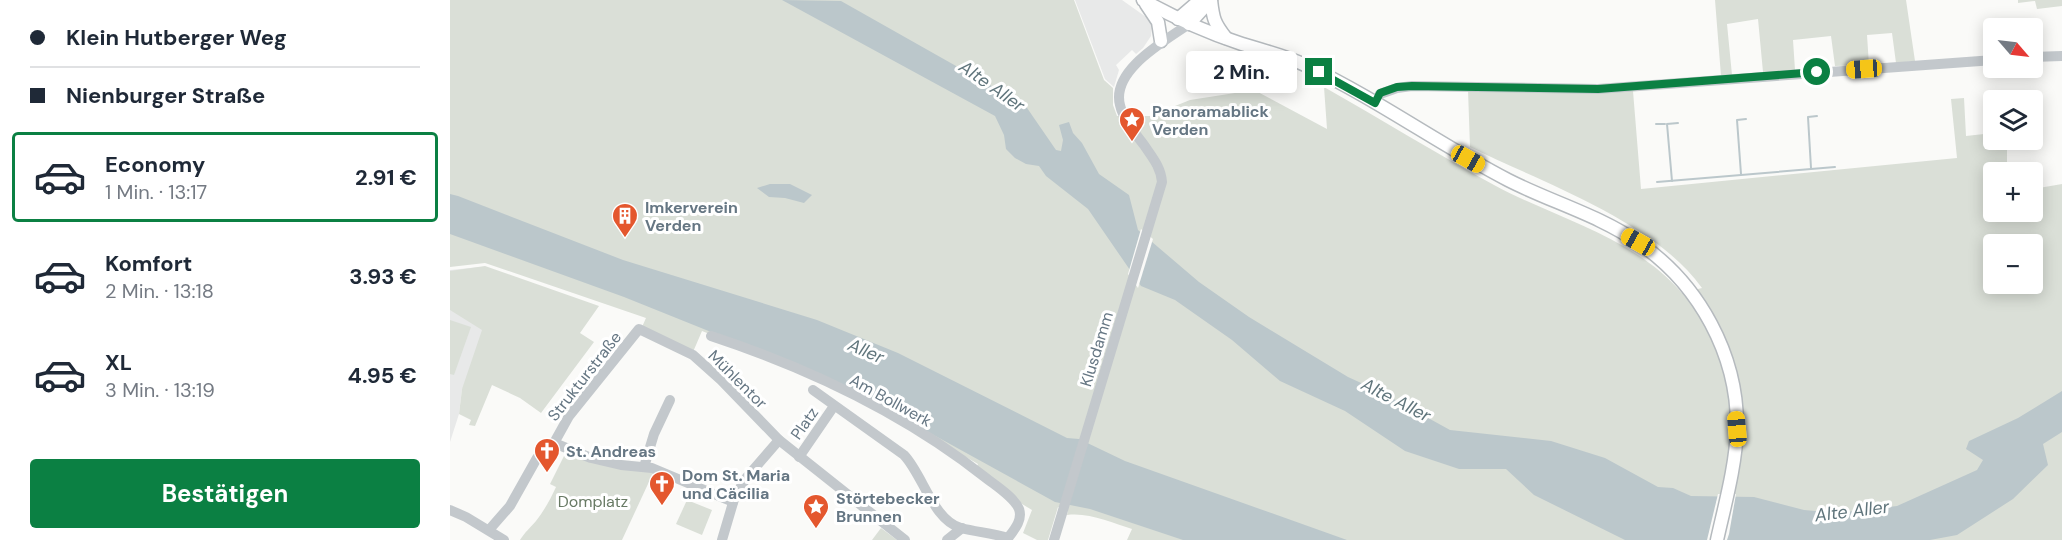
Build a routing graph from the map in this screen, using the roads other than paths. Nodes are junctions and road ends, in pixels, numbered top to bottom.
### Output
1 (1143, 0) edge
2 (1200, 0) edge
3 (1211, 0) edge
4 (1184, 22) junction
5 (1227, 39) junction
6 (1160, 42) junction
7 (2062, 56) edge
8 (2043, 57) edge
9 (1983, 61) edge
10 (1375, 103) junction
11 (639, 329) joint
12 (711, 336) dead end
13 (813, 390) dead end
14 (670, 400) dead end
15 (834, 406) junction
16 (779, 440) junction
17 (554, 443) junction
18 (799, 457) junction
19 (644, 467) junction
20 (733, 502) junction
21 (450, 510) edge
22 (962, 528) junction
23 (489, 530) junction
24 (504, 540) edge
25 (722, 540) edge
26 (905, 540) edge
27 (947, 540) edge
28 (1054, 540) edge
29 (1717, 540) edge

1 - 4 main road
1 - 6 main road
2 - 4 main road
3 - 4 main road
3 - 5 main road
4 - 5 main road
4 - 6 street, Klusdamm
5 - 10 main road
6 - 28 street, Klusdamm
7 - 8 street
9 - 10 street
10 - 29 main road
11 - 16 street, Mühlentor
11 - 17 street, Strukturstraße
12 - 22 street, Am Bollwerk
13 - 15 street
14 - 19 street
15 - 18 street, Platz
15 - 22 street
16 - 18 street, Mühlentor
16 - 20 street
17 - 19 street
17 - 23 street, Strukturstraße
18 - 26 street, Mühlentor
19 - 20 street
20 - 25 street
21 - 23 street
22 - 27 street
23 - 24 street

